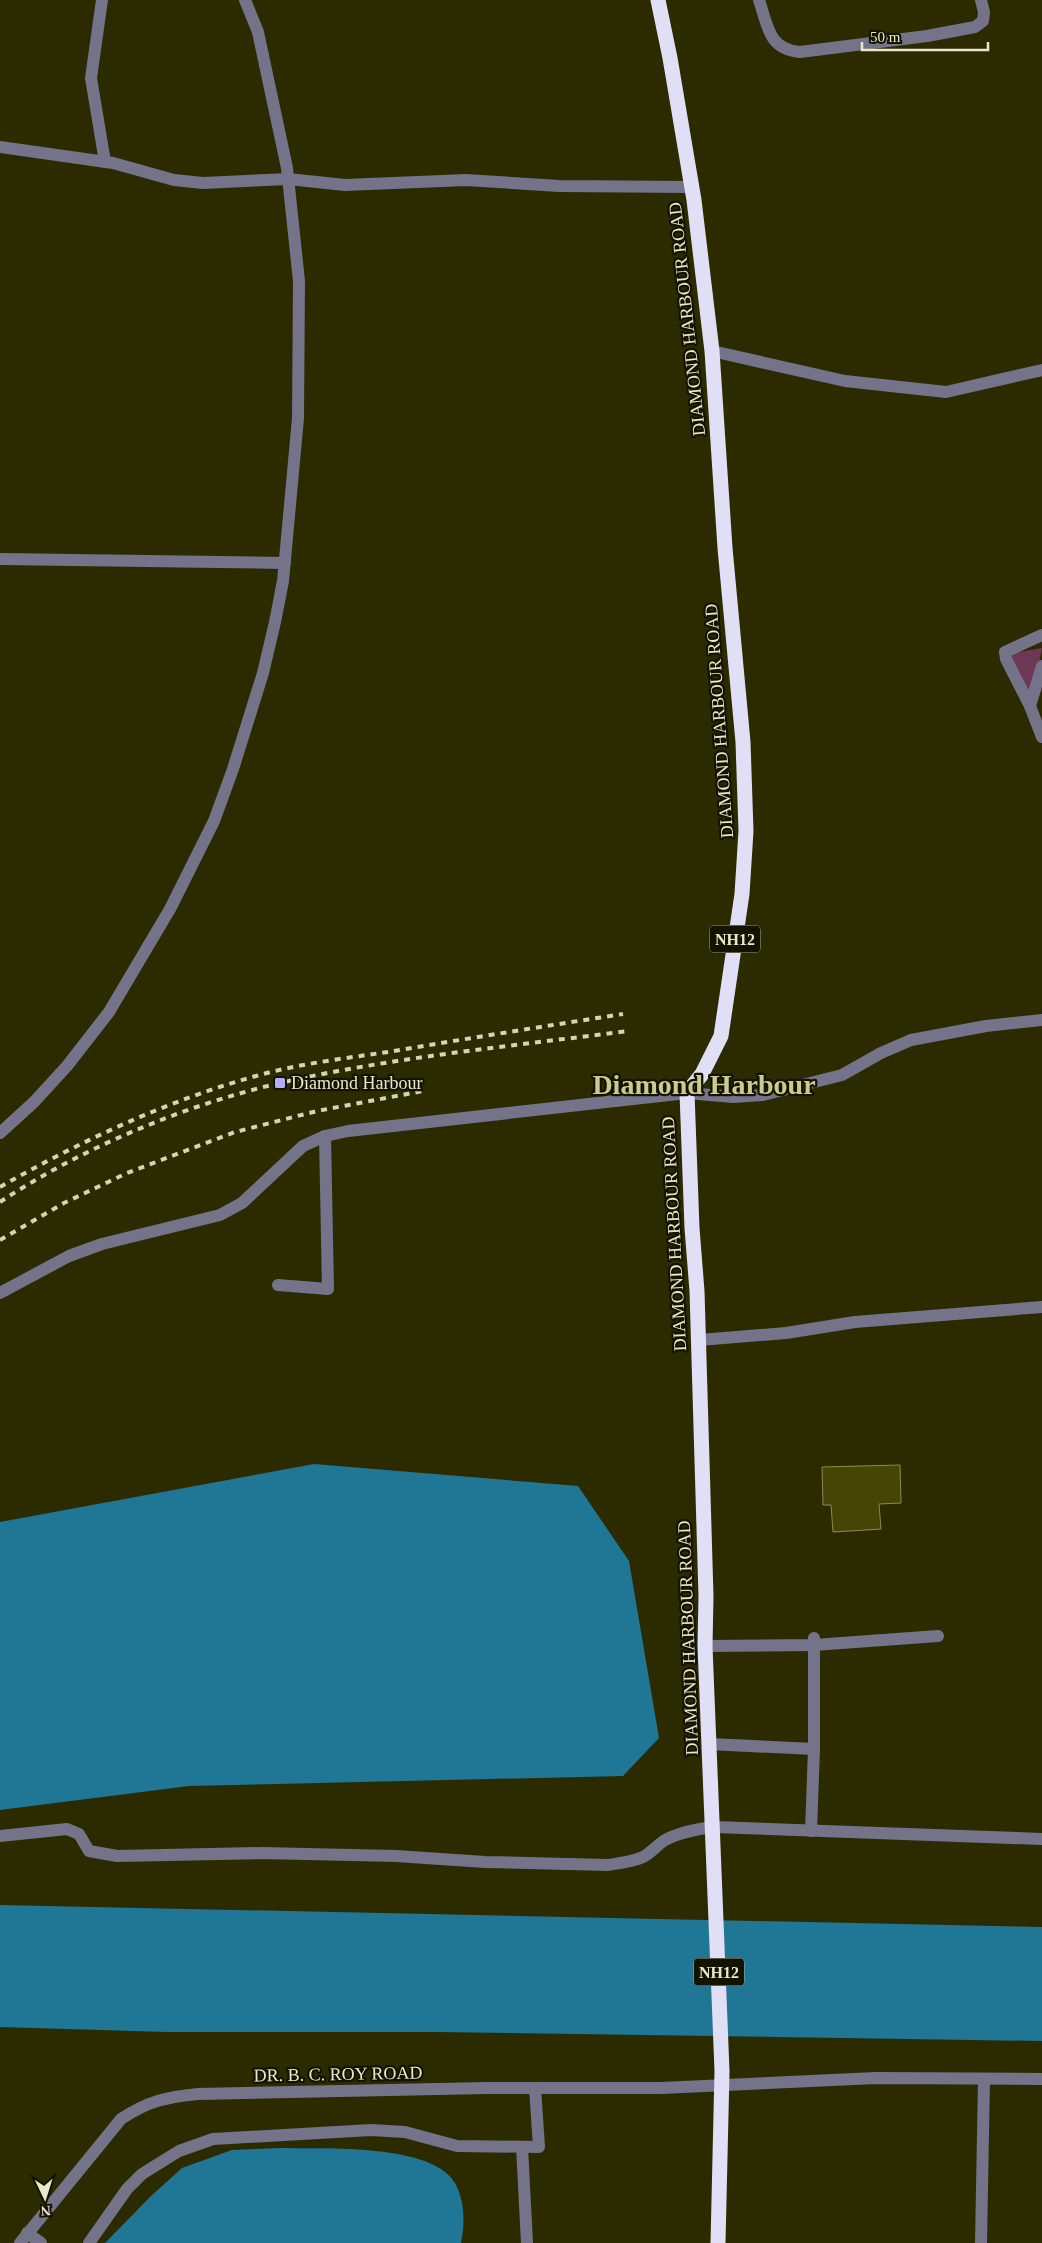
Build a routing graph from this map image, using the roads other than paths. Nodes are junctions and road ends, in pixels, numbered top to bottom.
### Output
1 (102, 0) edge
2 (245, 0) edge
3 (658, 0) edge
4 (759, 0) edge
5 (981, 0) edge
6 (0, 147) edge
7 (105, 162) junction
8 (288, 179) junction
9 (692, 188) junction
10 (712, 351) junction
11 (1042, 370) edge
12 (0, 559) edge
13 (285, 563) junction
14 (1042, 635) edge
15 (1042, 666) edge
16 (1030, 706) junction
17 (1042, 737) edge
18 (1042, 1020) edge
19 (687, 1093) junction
20 (0, 1133) edge
21 (325, 1136) junction
22 (278, 1285) dead end
23 (0, 1293) edge
24 (1042, 1307) edge
25 (698, 1340) junction
26 (938, 1636) dead end
27 (814, 1642) junction
28 (705, 1646) junction
29 (709, 1744) junction
30 (814, 1749) junction
31 (714, 1827) junction
32 (811, 1830) junction
33 (0, 1836) edge
34 (1042, 1839) edge
35 (722, 2079) junction
36 (984, 2079) junction
37 (1042, 2079) edge
38 (535, 2088) junction
39 (522, 2146) junction
40 (24, 2238) edge
41 (42, 2243) edge
42 (89, 2243) edge
43 (527, 2243) edge
44 (718, 2243) edge
45 (981, 2243) edge

1 - 7 street
2 - 8 street
3 - 9 highway, DIAMOND HARBOUR ROAD / NH12
4 - 5 street
6 - 7 street
7 - 8 street
8 - 9 street
8 - 13 street
9 - 10 highway, DIAMOND HARBOUR ROAD / NH12
10 - 11 street
10 - 19 highway, DIAMOND HARBOUR ROAD / NH12
12 - 13 street
13 - 20 street
14 - 16 street
15 - 16 street
16 - 17 street
18 - 19 street
19 - 21 street
19 - 25 highway, DIAMOND HARBOUR ROAD / NH12
21 - 22 street
21 - 23 street
24 - 25 street
25 - 28 highway, DIAMOND HARBOUR ROAD / NH12
26 - 27 street
27 - 28 street
27 - 30 street
28 - 29 highway, DIAMOND HARBOUR ROAD / NH12
29 - 30 street
29 - 31 highway, DIAMOND HARBOUR ROAD / NH12
30 - 32 street
31 - 32 street
31 - 33 street
31 - 35 highway, DIAMOND HARBOUR ROAD / NH12
32 - 34 street
35 - 36 street, DR. B. C. ROY ROAD
35 - 38 street, DR. B. C. ROY ROAD
35 - 44 highway, DIAMOND HARBOUR ROAD / NH12
36 - 37 street, DR. B. C. ROY ROAD
36 - 45 street
38 - 39 street
38 - 40 street, DR. B. C. ROY ROAD
39 - 42 street
39 - 43 street
40 - 41 street

